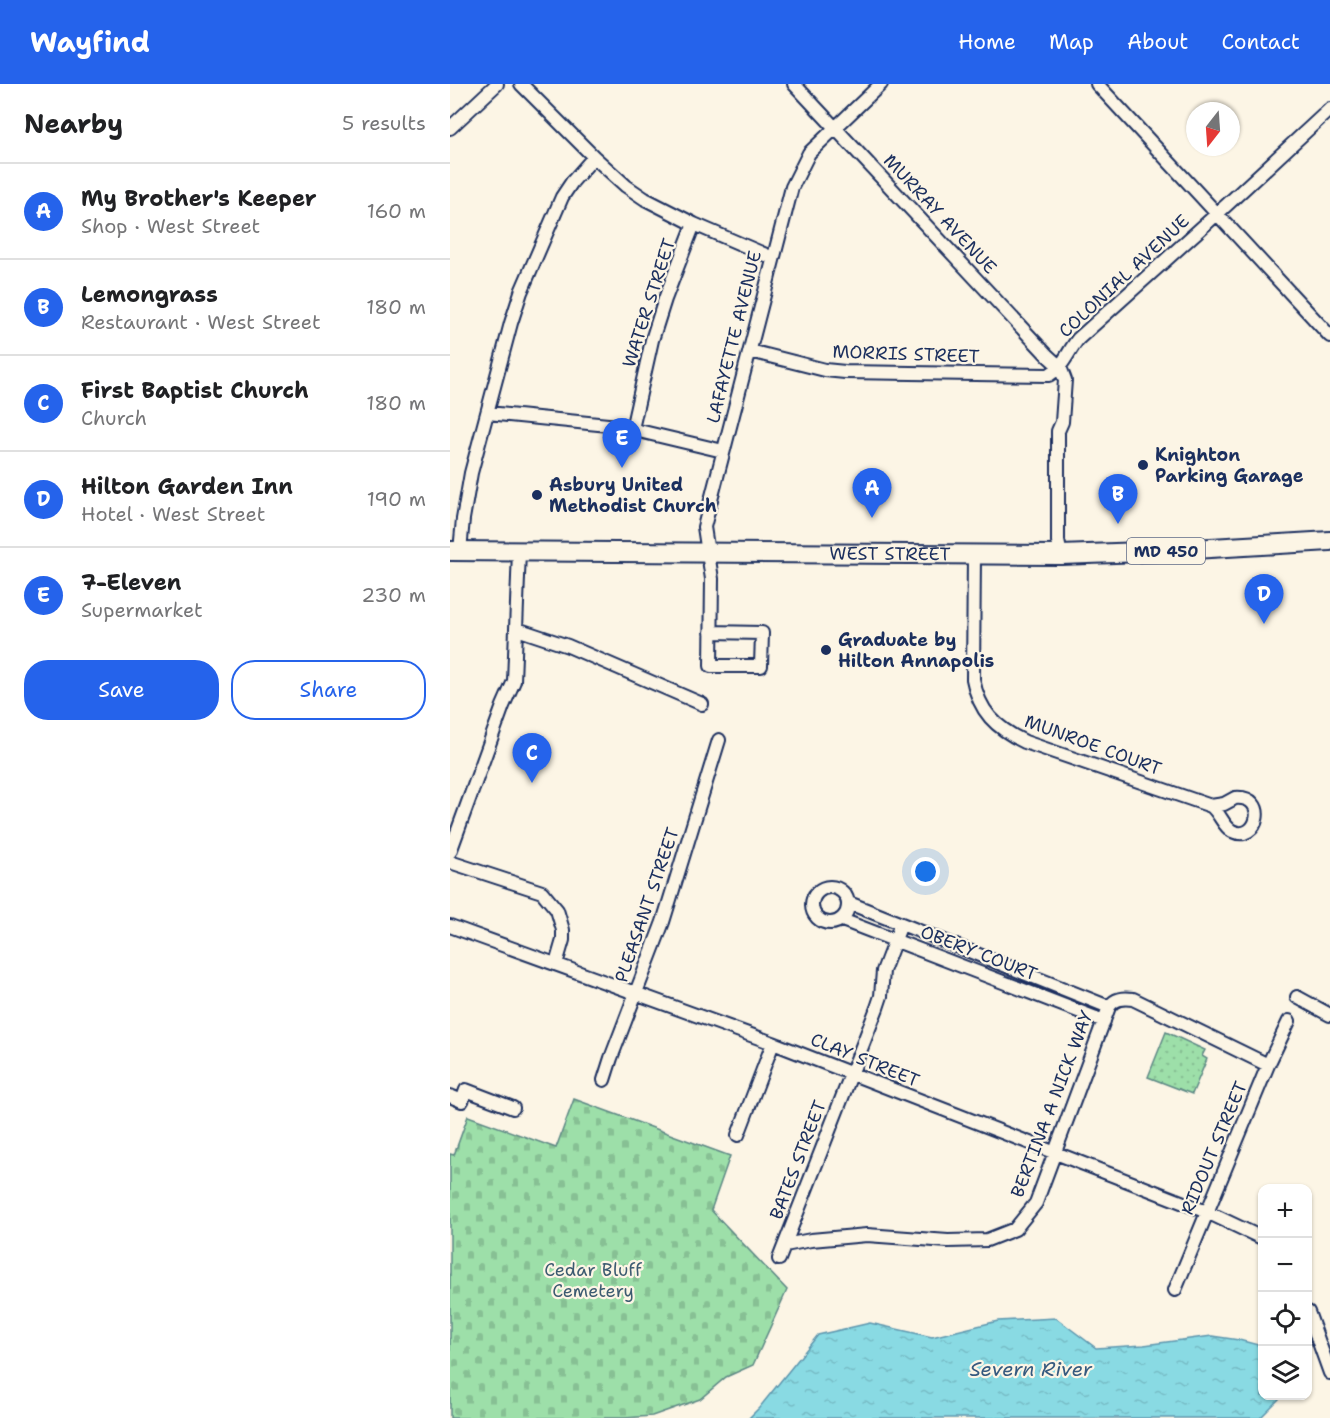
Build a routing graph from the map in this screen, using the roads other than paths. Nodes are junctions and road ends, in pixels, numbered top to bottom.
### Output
1 (497, 84) edge
2 (521, 84) edge
3 (794, 84) edge
4 (882, 84) edge
5 (1097, 84) edge
6 (1330, 109) edge
7 (450, 128) edge
8 (835, 128) junction
9 (594, 157) junction
10 (1218, 213) junction
11 (694, 224) junction
12 (773, 258) junction
13 (1330, 336) edge
14 (750, 351) junction
15 (1060, 367) junction
16 (488, 413) junction
17 (632, 429) junction
18 (723, 451) junction
19 (1330, 541) edge
20 (455, 551) edge
21 (519, 551) junction
22 (708, 553) junction
23 (974, 555) junction
24 (1061, 555) junction
25 (517, 629) junction
26 (711, 632) junction
27 (702, 704) dead end
28 (719, 740) dead end
29 (1211, 806) dead end
30 (450, 852) edge
31 (450, 862) edge
32 (849, 903) junction
33 (842, 920) junction
34 (901, 924) junction
35 (450, 926) edge
36 (896, 940) junction
37 (556, 964) junction
38 (635, 993) junction
39 (1297, 997) dead end
40 (1109, 1007) junction
41 (1330, 1015) edge
42 (1104, 1021) junction
43 (1289, 1021) dead end
44 (773, 1043) junction
45 (1268, 1065) junction
46 (851, 1074) junction
47 (604, 1080) dead end
48 (450, 1096) edge
49 (513, 1108) dead end
50 (738, 1135) dead end
51 (1054, 1154) junction
52 (1207, 1212) junction
53 (1258, 1236) edge
54 (785, 1245) junction
55 (779, 1259) dead end
56 (1175, 1290) dead end
57 (1312, 1323) edge
58 (1330, 1373) edge

1 - 7 street
2 - 9 street
3 - 8 street, MURRAY AVENUE
4 - 8 street, LAFAYETTE AVENUE
5 - 10 street
6 - 10 street, COLONIAL AVENUE
8 - 12 street, LAFAYETTE AVENUE
8 - 15 street, MURRAY AVENUE
9 - 11 street
9 - 16 street
10 - 13 street
10 - 15 street, COLONIAL AVENUE
11 - 12 street
11 - 17 street, WATER STREET
12 - 14 street, LAFAYETTE AVENUE
14 - 15 street, MORRIS STREET
14 - 18 street, LAFAYETTE AVENUE
15 - 24 street, COLONIAL AVENUE
16 - 17 street
16 - 20 street
17 - 18 street
18 - 22 street, LAFAYETTE AVENUE
19 - 24 main road, WEST STREET / MD 450
20 - 21 main road, WEST STREET / MD 450
21 - 22 main road, WEST STREET / MD 450
21 - 25 street
22 - 23 main road, WEST STREET / MD 450
22 - 26 street, LAFAYETTE AVENUE
23 - 24 main road, WEST STREET / MD 450
23 - 29 street, MUNROE COURT
25 - 27 street
25 - 30 street
26 - 26 street, LAFAYETTE AVENUE
28 - 38 street, PLEASANT STREET
31 - 37 street
32 - 33 street
32 - 33 street, OBERY COURT
32 - 34 street, OBERY COURT
33 - 36 street, OBERY COURT
34 - 36 street, BATES STREET
34 - 40 street, OBERY COURT
35 - 37 street, CLAY STREET
36 - 42 street, OBERY COURT
36 - 46 street, BATES STREET
37 - 38 street, CLAY STREET
38 - 44 street, CLAY STREET
38 - 47 street, PLEASANT STREET
39 - 41 street
40 - 42 street, BERTINA A NICK WAY
40 - 45 street
42 - 51 street, BERTINA A NICK WAY
43 - 45 street, RIDOUT STREET
44 - 46 street, CLAY STREET
44 - 50 street
45 - 52 street, RIDOUT STREET
46 - 51 street, CLAY STREET
46 - 54 street, BATES STREET
48 - 49 street
51 - 52 street, CLAY STREET
51 - 54 street, BERTINA A NICK WAY
52 - 53 street, CLAY STREET
52 - 56 street, RIDOUT STREET
54 - 55 street, BATES STREET
57 - 58 street

